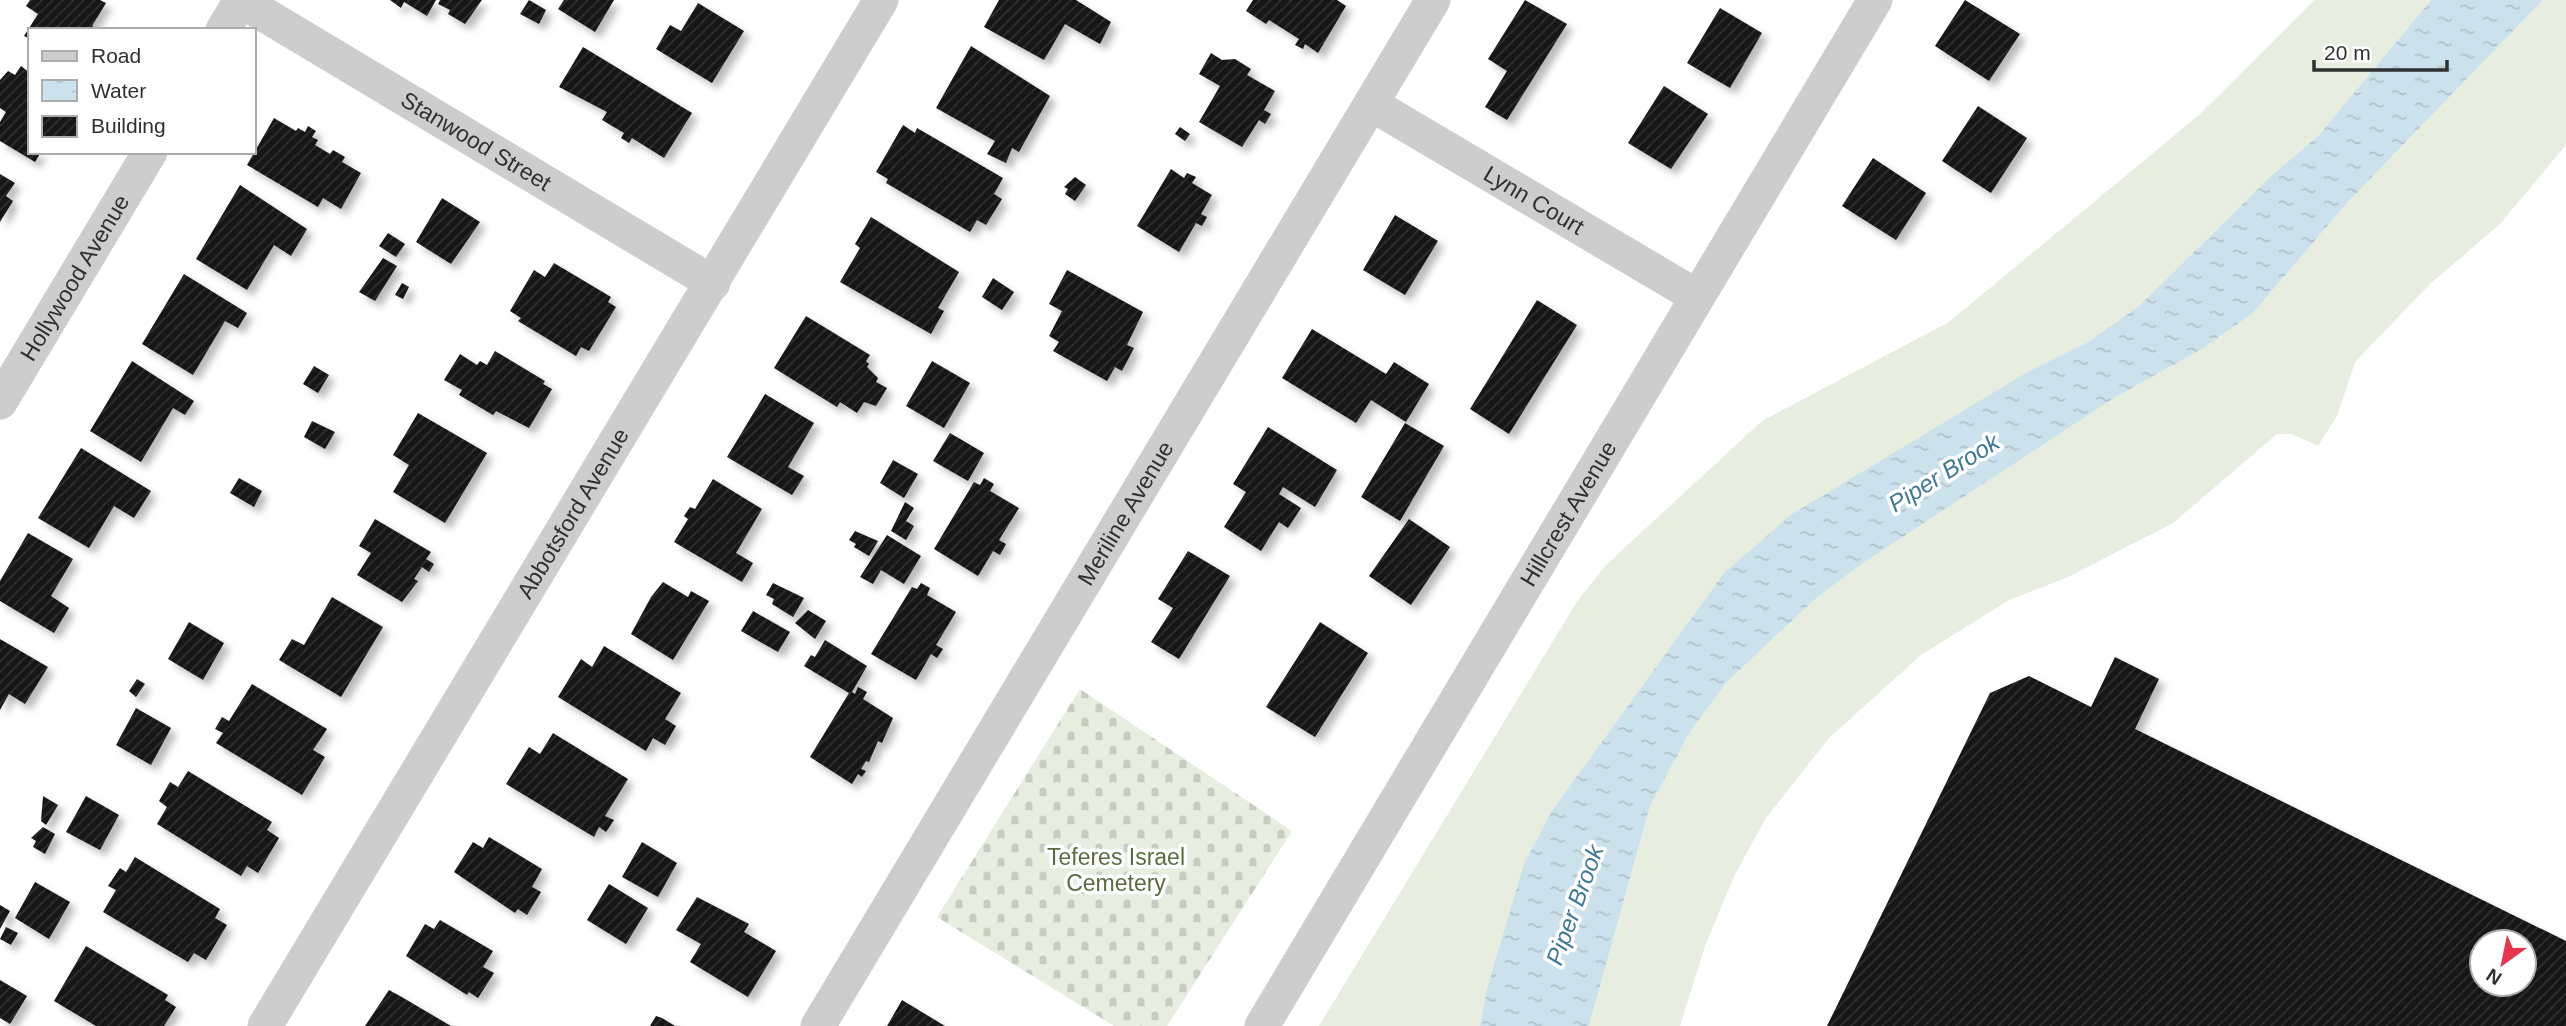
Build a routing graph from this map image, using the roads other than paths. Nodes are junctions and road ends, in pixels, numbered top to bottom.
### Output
1 (241, 0) edge
2 (881, 0) edge
3 (1433, 0) edge
4 (1875, 0) edge
5 (224, 28) edge
6 (1373, 105) junction
7 (149, 154) edge
8 (713, 283) junction
9 (1696, 296) junction
10 (0, 402) edge
11 (265, 1026) edge
12 (818, 1026) edge
13 (1262, 1026) edge

1 - 5 street
1 - 8 street, Stanwood Street
2 - 8 street, Abbotsford Avenue
3 - 6 street, Meriline Avenue
4 - 9 street, Hillcrest Avenue
6 - 9 street, Lynn Court
6 - 12 street, Meriline Avenue
7 - 10 street, Hollywood Avenue
8 - 11 street, Abbotsford Avenue
9 - 13 street, Hillcrest Avenue

